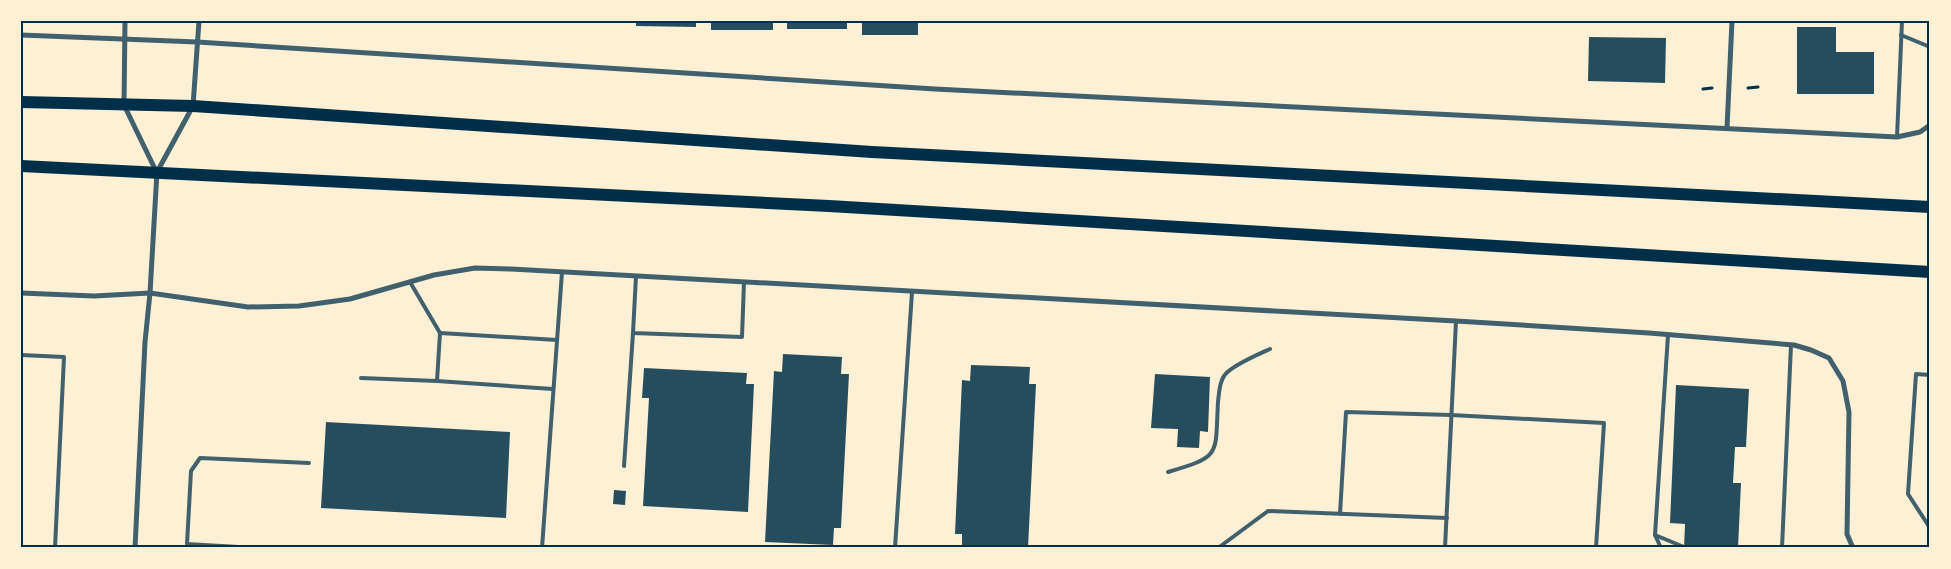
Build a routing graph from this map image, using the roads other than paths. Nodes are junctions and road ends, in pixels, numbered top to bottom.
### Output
1 (125, 21) edge
2 (199, 21) edge
3 (1732, 21) edge
4 (1902, 21) edge
5 (21, 35) edge
6 (1901, 35) junction
7 (124, 39) junction
8 (197, 42) junction
9 (1930, 48) edge
10 (21, 102) edge
11 (124, 105) junction
12 (193, 106) junction
13 (1930, 125) edge
14 (1727, 128) junction
15 (1897, 138) junction
16 (21, 166) edge
17 (157, 172) junction
18 (1930, 207) edge
19 (562, 272) junction
20 (1930, 272) edge
21 (636, 276) junction
22 (410, 282) junction
23 (744, 282) junction
24 (912, 292) junction
25 (21, 293) edge
26 (150, 293) junction
27 (1456, 321) junction
28 (440, 333) junction
29 (633, 333) junction
30 (1668, 335) junction
31 (557, 340) junction
32 (1791, 345) junction
33 (1270, 349) dead end
34 (21, 355) edge
35 (1930, 375) edge
36 (361, 378) dead end
37 (437, 381) junction
38 (553, 389) junction
39 (1451, 415) junction
40 (309, 464) dead end
41 (624, 466) dead end
42 (1168, 472) dead end
43 (1340, 514) junction
44 (1446, 518) junction
45 (1930, 528) edge
46 (1655, 535) junction
47 (1684, 547) edge
48 (55, 548) edge
49 (135, 548) edge
50 (258, 548) edge
51 (542, 548) edge
52 (895, 548) edge
53 (1218, 548) edge
54 (1445, 548) edge
55 (1596, 548) edge
56 (1661, 548) edge
57 (1782, 548) edge
58 (1853, 548) edge

1 - 7 street
2 - 8 street
3 - 14 street
4 - 6 lane
5 - 7 street
6 - 9 lane
6 - 15 lane
7 - 8 street
7 - 11 street
8 - 12 street
8 - 14 street
10 - 11 main road
11 - 12 main road
11 - 17 street
12 - 17 street
12 - 18 main road
13 - 15 street
14 - 15 street
16 - 17 main road
17 - 20 main road
17 - 26 street
19 - 21 street
19 - 22 street
19 - 31 lane
21 - 23 street
21 - 29 lane
22 - 26 street
22 - 28 lane
23 - 24 street
23 - 29 lane
24 - 27 street
24 - 52 lane
25 - 26 street
26 - 49 street
27 - 30 street
27 - 39 lane
28 - 31 lane
28 - 37 lane
29 - 41 lane
30 - 32 street
30 - 46 lane
31 - 38 lane
32 - 57 lane
32 - 58 street
33 - 42 lane
34 - 48 lane
35 - 45 lane
36 - 37 lane
37 - 38 lane
38 - 51 lane
39 - 43 lane
39 - 44 lane
39 - 55 lane
40 - 50 lane
43 - 44 lane
43 - 53 lane
44 - 54 lane
46 - 47 lane
46 - 56 lane

